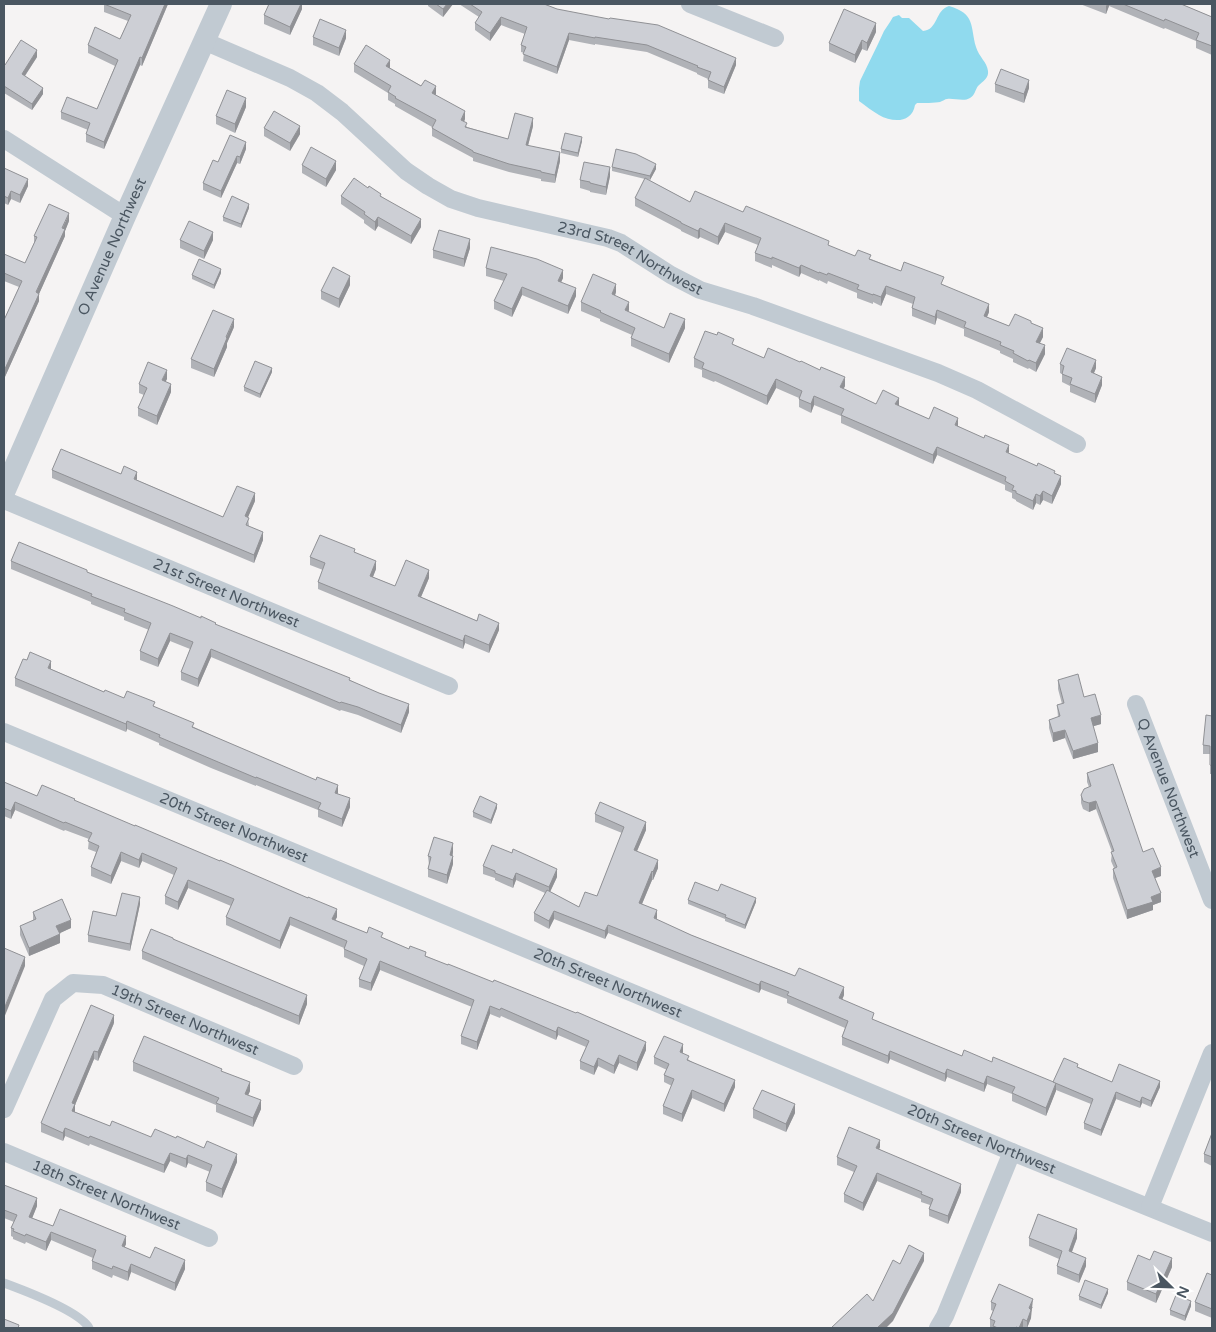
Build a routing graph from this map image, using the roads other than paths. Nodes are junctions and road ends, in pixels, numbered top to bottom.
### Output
1 (221, 4) edge
2 (690, 4) edge
3 (775, 38) dead end
4 (204, 41) junction
5 (4, 139) edge
6 (125, 216) junction
7 (1077, 444) dead end
8 (4, 492) edge
9 (4, 500) edge
10 (449, 686) dead end
11 (1136, 704) dead end
12 (4, 732) edge
13 (1212, 900) edge
14 (1212, 1053) edge
15 (294, 1066) dead end
16 (4, 1109) edge
17 (4, 1152) edge
18 (1012, 1152) junction
19 (1150, 1207) junction
20 (1212, 1233) edge
21 (209, 1238) dead end
22 (4, 1282) edge
23 (89, 1328) edge
24 (938, 1328) edge

1 - 4 street, O Avenue Northwest
2 - 3 street
4 - 6 street, O Avenue Northwest
4 - 7 street, 23rd Street Northwest
5 - 6 street
6 - 8 street, O Avenue Northwest
9 - 10 street, 21st Street Northwest
11 - 13 street, Q Avenue Northwest
12 - 18 street, 20th Street Northwest
14 - 19 street
15 - 16 street, 19th Street Northwest
17 - 21 street, 18th Street Northwest
18 - 19 street, 20th Street Northwest
18 - 24 street
19 - 20 street, 20th Street Northwest
22 - 23 lane

